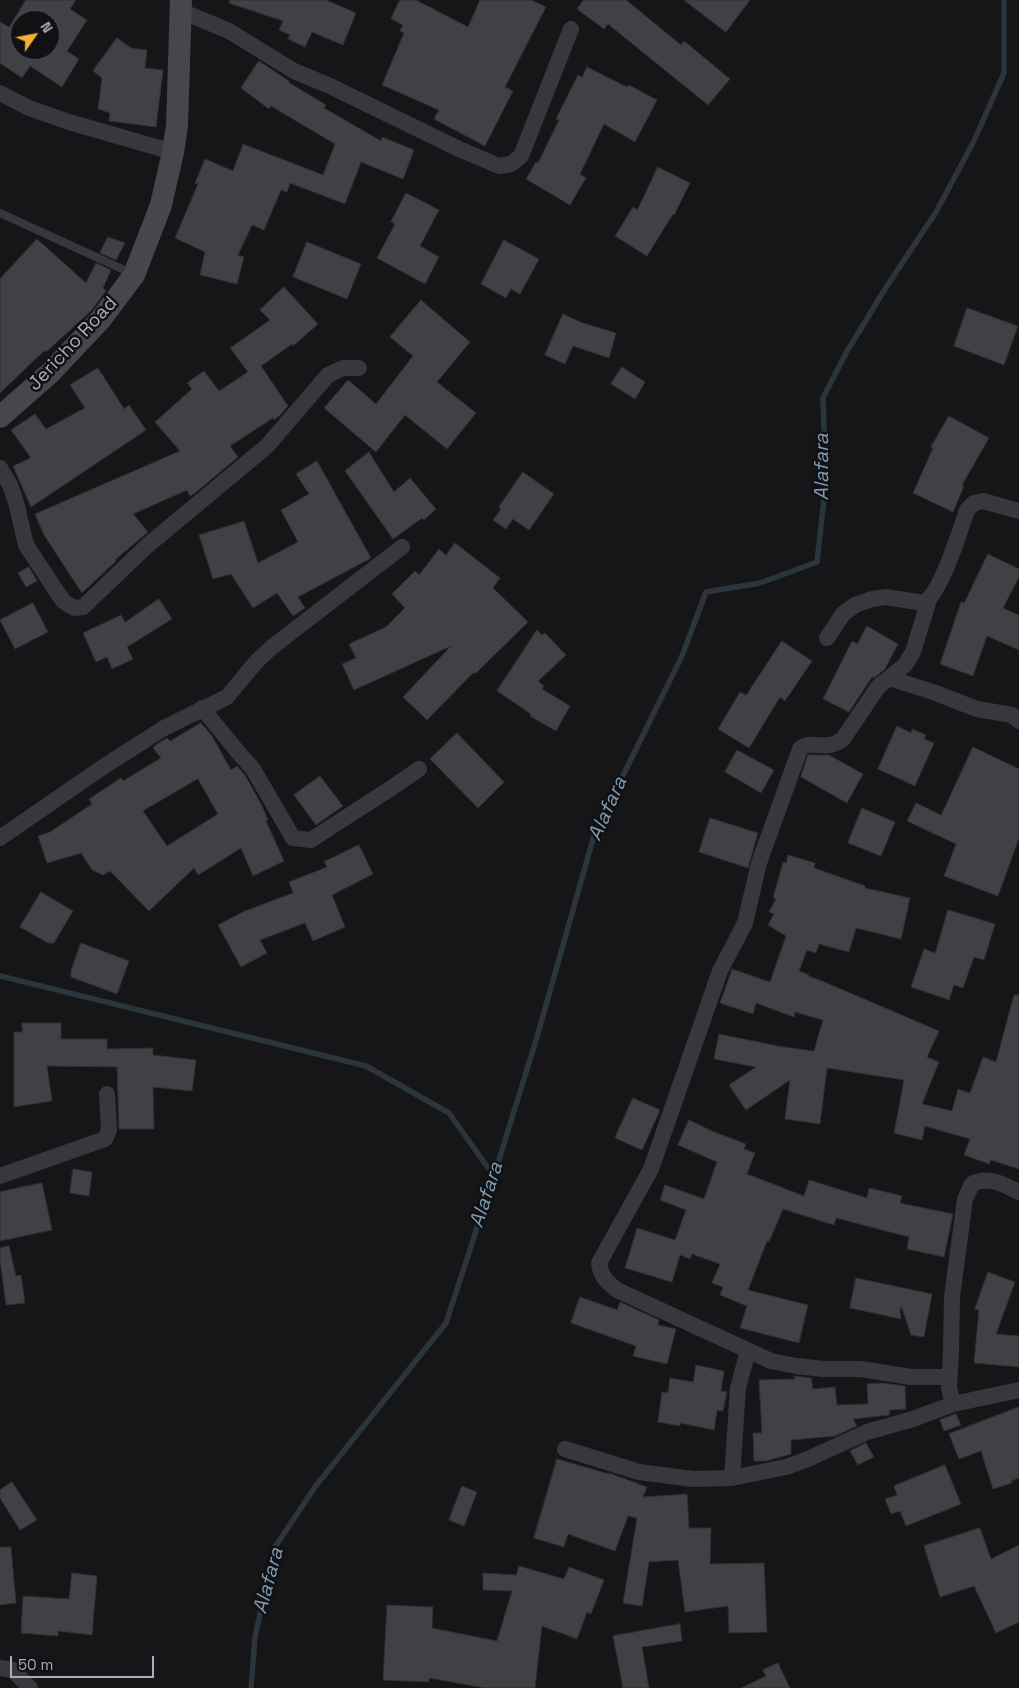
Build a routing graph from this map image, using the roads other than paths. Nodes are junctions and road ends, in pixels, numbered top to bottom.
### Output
1 (181, 6) edge
2 (571, 29) dead end
3 (0, 93) edge
4 (173, 152) junction
5 (0, 213) edge
6 (134, 275) junction
7 (358, 368) dead end
8 (0, 415) edge
9 (0, 468) edge
10 (1019, 511) edge
11 (402, 547) dead end
12 (929, 600) junction
13 (827, 638) dead end
14 (889, 678) junction
15 (202, 708) junction
16 (1019, 720) edge
17 (419, 769) dead end
18 (0, 838) edge
19 (107, 1094) dead end
20 (0, 1176) edge
21 (1019, 1192) edge
22 (748, 1352) junction
23 (949, 1377) junction
24 (1019, 1390) edge
25 (953, 1404) junction
26 (565, 1449) dead end
27 (732, 1478) junction
28 (0, 1668) edge
29 (30, 1688) edge

1 - 2 street
1 - 4 street, Jericho Road
3 - 4 street
4 - 6 street, Jericho Road
5 - 6 lane
6 - 8 street, Jericho Road
7 - 9 street
10 - 12 street
11 - 15 street
12 - 13 street
12 - 14 street
14 - 16 street
14 - 22 street
15 - 17 street
15 - 18 street
19 - 20 street
21 - 23 street
22 - 23 street
22 - 27 street
23 - 25 street
24 - 25 street
25 - 27 street
26 - 27 street
28 - 29 street

